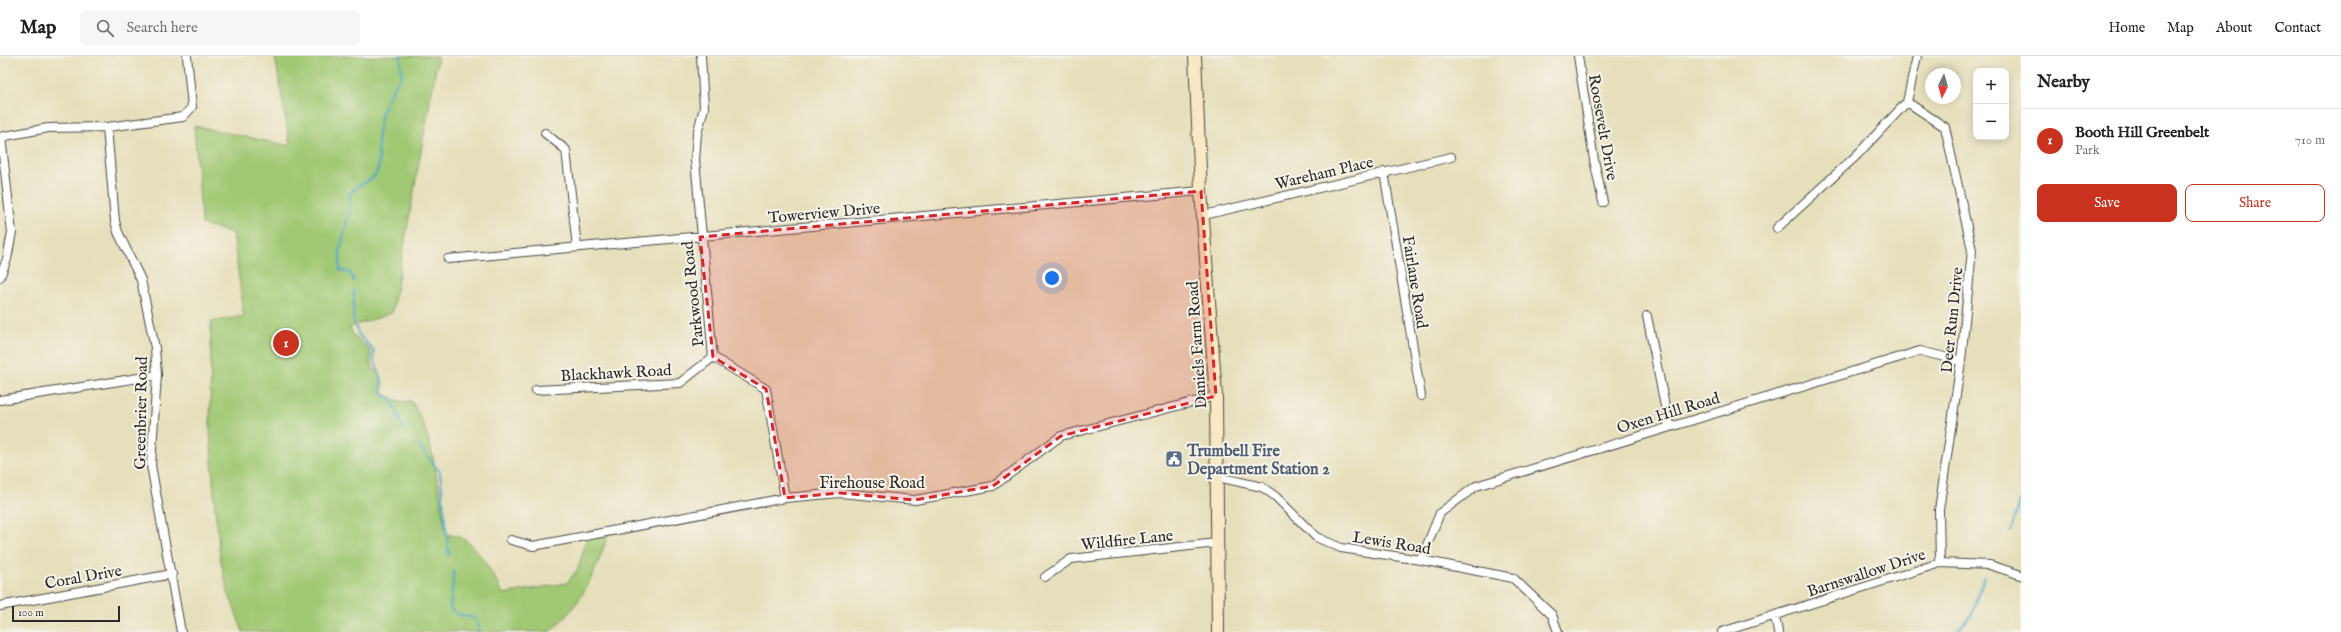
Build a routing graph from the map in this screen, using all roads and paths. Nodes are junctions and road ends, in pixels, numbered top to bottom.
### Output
1 (187, 56) edge
2 (701, 56) edge
3 (1195, 56) edge
4 (1578, 56) edge
5 (1917, 56) edge
6 (1908, 102) junction
7 (107, 127) junction
8 (545, 133) dead end
9 (1, 137) edge
10 (1451, 157) dead end
11 (1384, 172) junction
12 (1201, 191) junction
13 (1603, 202) dead end
14 (1204, 215) junction
15 (1777, 228) dead end
16 (700, 237) junction
17 (577, 247) junction
18 (448, 259) dead end
19 (0, 277) edge
20 (1647, 316) dead end
21 (713, 357) junction
22 (1962, 361) junction
23 (157, 375) junction
24 (536, 390) dead end
25 (1216, 396) junction
26 (1421, 396) dead end
27 (0, 400) edge
28 (1670, 426) junction
29 (1218, 478) junction
30 (785, 498) junction
31 (511, 540) dead end
32 (1217, 543) junction
33 (1421, 560) junction
34 (1940, 563) junction
35 (172, 574) junction
36 (2021, 575) edge
37 (1045, 577) dead end
38 (0, 606) edge
39 (1775, 616) junction
40 (181, 632) edge
41 (1218, 632) edge
42 (1558, 632) edge
43 (1722, 632) edge
44 (1778, 632) edge

1 - 7 street
2 - 16 street, Parkwood Road
3 - 12 main road, Daniels Farm Road
4 - 13 street, Roosevelt Drive
5 - 6 street
6 - 15 street
6 - 22 street, Deer Run Drive
7 - 9 street
7 - 23 street, Greenbrier Road
8 - 17 street
9 - 19 street
10 - 11 street, Wareham Place
11 - 14 street, Wareham Place
11 - 26 street, Fairlane Road
12 - 14 main road, Daniels Farm Road
12 - 16 street, Towerview Drive
14 - 25 main road, Daniels Farm Road
16 - 17 street, Towerview Drive
16 - 21 street, Parkwood Road
17 - 18 street, Towerview Drive
20 - 28 street
21 - 24 street, Blackhawk Road
21 - 30 street, Parkwood Road
22 - 28 street, Oxen Hill Road
22 - 34 street, Deer Run Drive
23 - 27 street
23 - 35 street, Greenbrier Road
25 - 29 main road, Daniels Farm Road
25 - 30 street, Firehouse Road
28 - 33 street, Oxen Hill Road
29 - 32 main road, Daniels Farm Road
29 - 33 street, Lewis Road
30 - 31 street, Firehouse Road
32 - 37 street, Wildfire Lane
32 - 41 main road, Daniels Farm Road
33 - 42 street, Lewis Road
34 - 36 street, Barnswallow Drive
34 - 39 street, Barnswallow Drive
35 - 38 street, Coral Drive
35 - 40 street, Greenbrier Road
39 - 43 street, Barnswallow Drive
39 - 44 street

